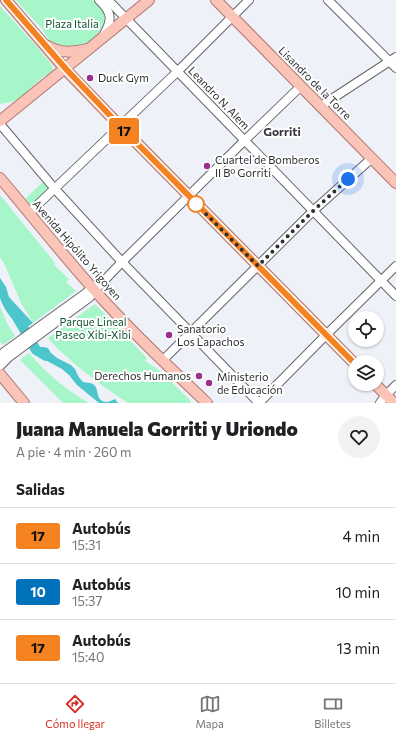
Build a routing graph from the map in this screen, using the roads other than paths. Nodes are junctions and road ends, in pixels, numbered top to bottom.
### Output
1 (6, 0) edge
2 (99, 0) edge
3 (108, 0) edge
4 (149, 0) edge
5 (216, 0) edge
6 (249, 0) edge
7 (328, 0) edge
8 (232, 17) junction
9 (127, 18) junction
10 (100, 40) junction
11 (43, 43) junction
12 (90, 48) junction
13 (393, 59) edge
14 (396, 68) edge
15 (66, 69) junction
16 (177, 72) junction
17 (302, 86) junction
18 (321, 106) junction
19 (0, 123) edge
20 (120, 126) junction
21 (244, 141) junction
22 (372, 158) junction
23 (0, 178) edge
24 (396, 183) edge
25 (54, 189) junction
26 (188, 196) junction
27 (313, 211) junction
28 (29, 213) junction
29 (122, 262) junction
30 (258, 266) junction
31 (396, 266) edge
32 (381, 281) junction
33 (93, 288) junction
34 (396, 296) edge
35 (190, 332) junction
36 (326, 335) junction
37 (4, 355) edge
38 (348, 357) edge
39 (162, 361) junction
40 (0, 366) edge
41 (0, 374) edge
42 (396, 385) edge
43 (382, 391) edge
44 (389, 399) edge
45 (24, 403) edge
46 (207, 403) edge
47 (259, 403) edge

1 - 11 main road
2 - 10 street
3 - 9 street, Leandro N. Alem
4 - 9 main road
5 - 8 main road, Lisandro de la Torre
6 - 8 street
7 - 13 street
8 - 16 street
8 - 17 main road, Lisandro de la Torre
9 - 10 main road
9 - 16 street, Leandro N. Alem
10 - 12 main road
11 - 12 main road
11 - 15 main road
12 - 15 main road
13 - 14 street
13 - 18 street
15 - 19 main road
15 - 20 main road
16 - 20 street
16 - 21 street, Leandro N. Alem
17 - 18 main road, Lisandro de la Torre
17 - 21 street
18 - 22 main road, Lisandro de la Torre
19 - 25 street
20 - 25 street
20 - 26 main road
21 - 26 street
21 - 27 street, Leandro N. Alem
22 - 24 main road, Lisandro de la Torre
22 - 27 street
23 - 28 main road, Avenida Hipólito Yrigoyen
25 - 28 street
25 - 29 street
26 - 29 street
26 - 30 main road
27 - 30 street
27 - 32 street, Leandro N. Alem
28 - 33 main road, Avenida Hipólito Yrigoyen
29 - 33 street
29 - 35 street
30 - 35 street
30 - 36 main road
31 - 32 street
32 - 34 street, Leandro N. Alem
32 - 36 street
33 - 37 street
33 - 39 main road, Avenida Hipólito Yrigoyen
35 - 39 street
35 - 47 street
36 - 38 main road
36 - 47 street
37 - 40 street
39 - 46 main road, Avenida Hipólito Yrigoyen
41 - 45 main road
42 - 44 street
43 - 44 main road

